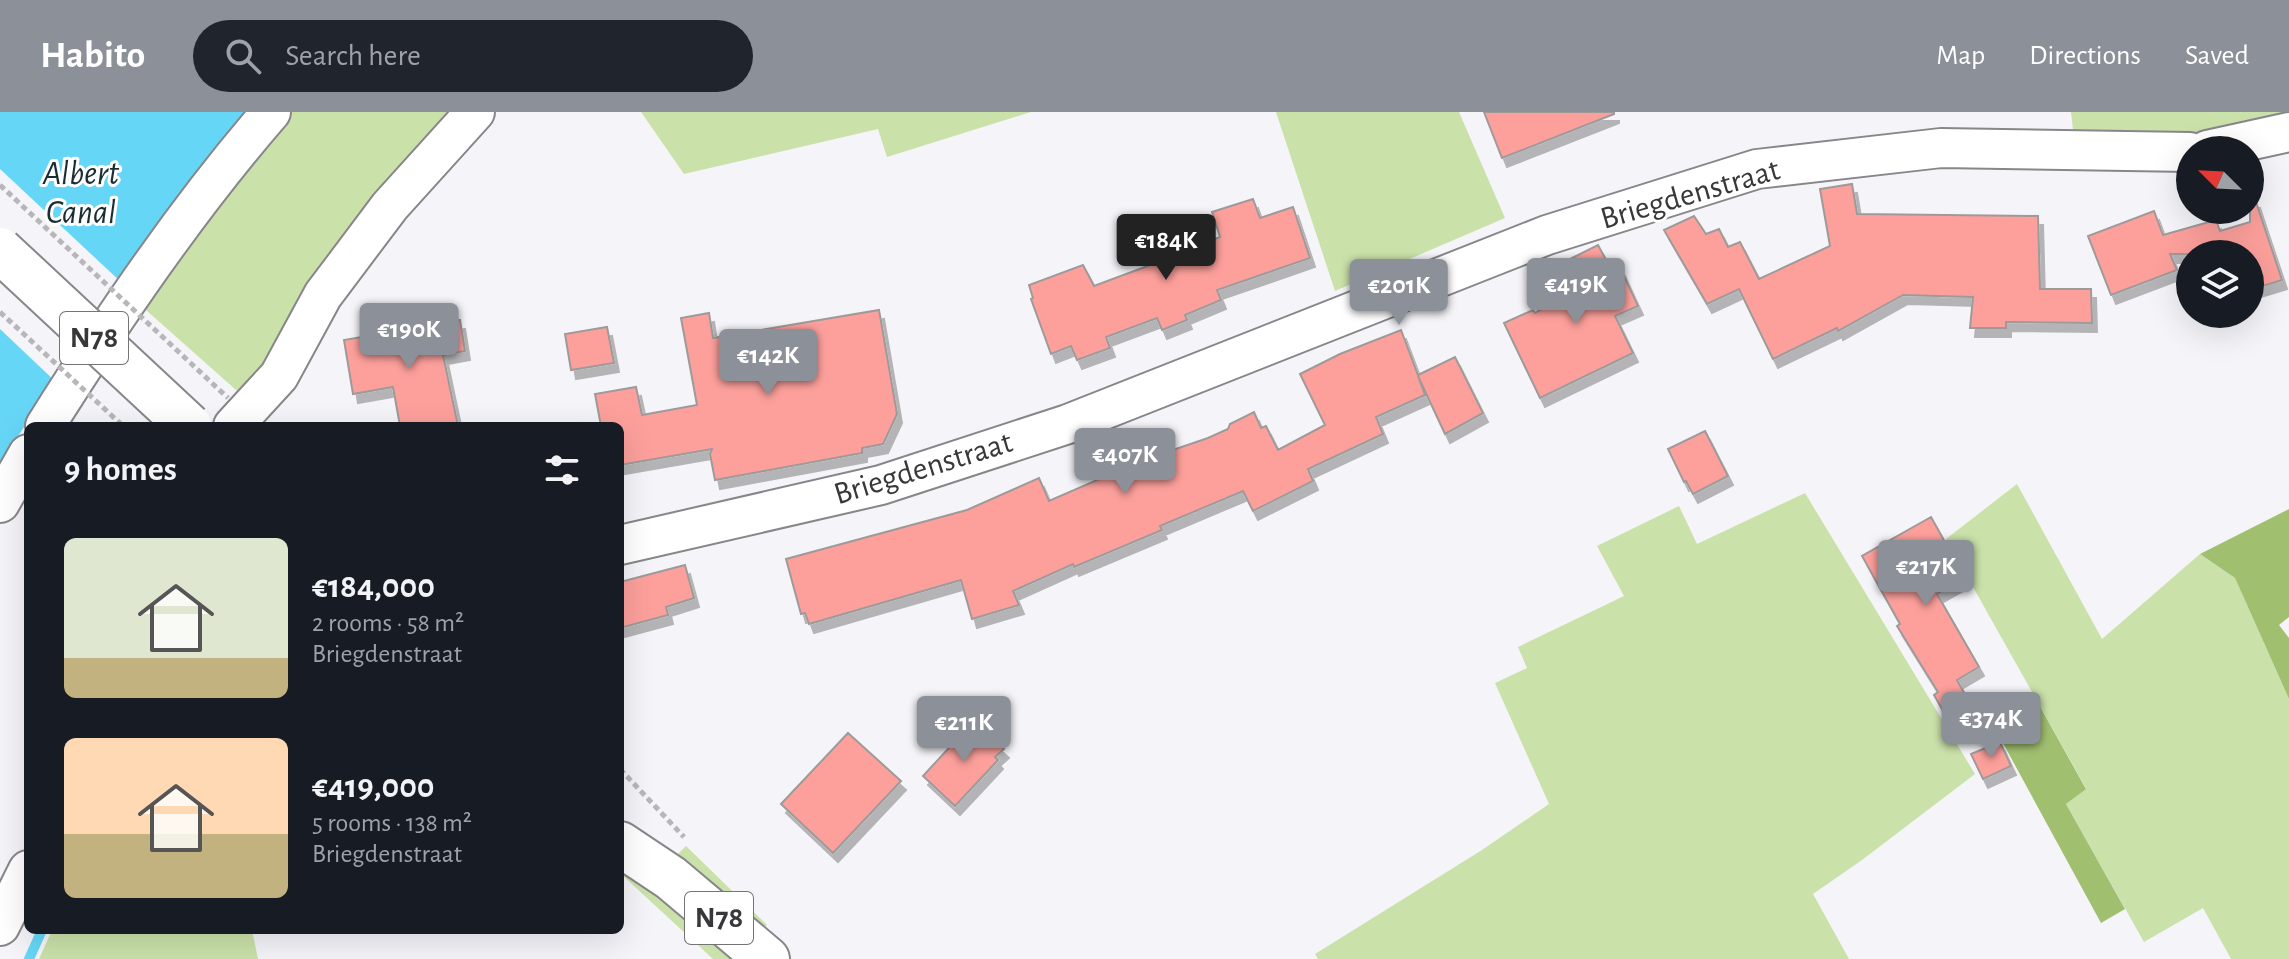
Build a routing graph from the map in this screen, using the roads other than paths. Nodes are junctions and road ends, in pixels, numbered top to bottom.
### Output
1 (271, 112) edge
2 (475, 112) edge
3 (2289, 132) edge
4 (2264, 137) edge
5 (2176, 152) edge
6 (0, 250) edge
7 (231, 412) edge
8 (48, 422) edge
9 (185, 422) edge
10 (24, 461) edge
11 (0, 503) edge
12 (624, 544) edge
13 (624, 819) edge
14 (624, 847) edge
15 (24, 878) edge
16 (671, 878) junction
17 (0, 926) edge
18 (767, 959) edge

1 - 8 street
2 - 7 street
3 - 4 street
5 - 12 street, Briegdenstraat
6 - 9 main road, N78, bridge
10 - 11 street
13 - 16 main road, N78
14 - 16 main road, N78
15 - 17 street
16 - 18 main road, N78

